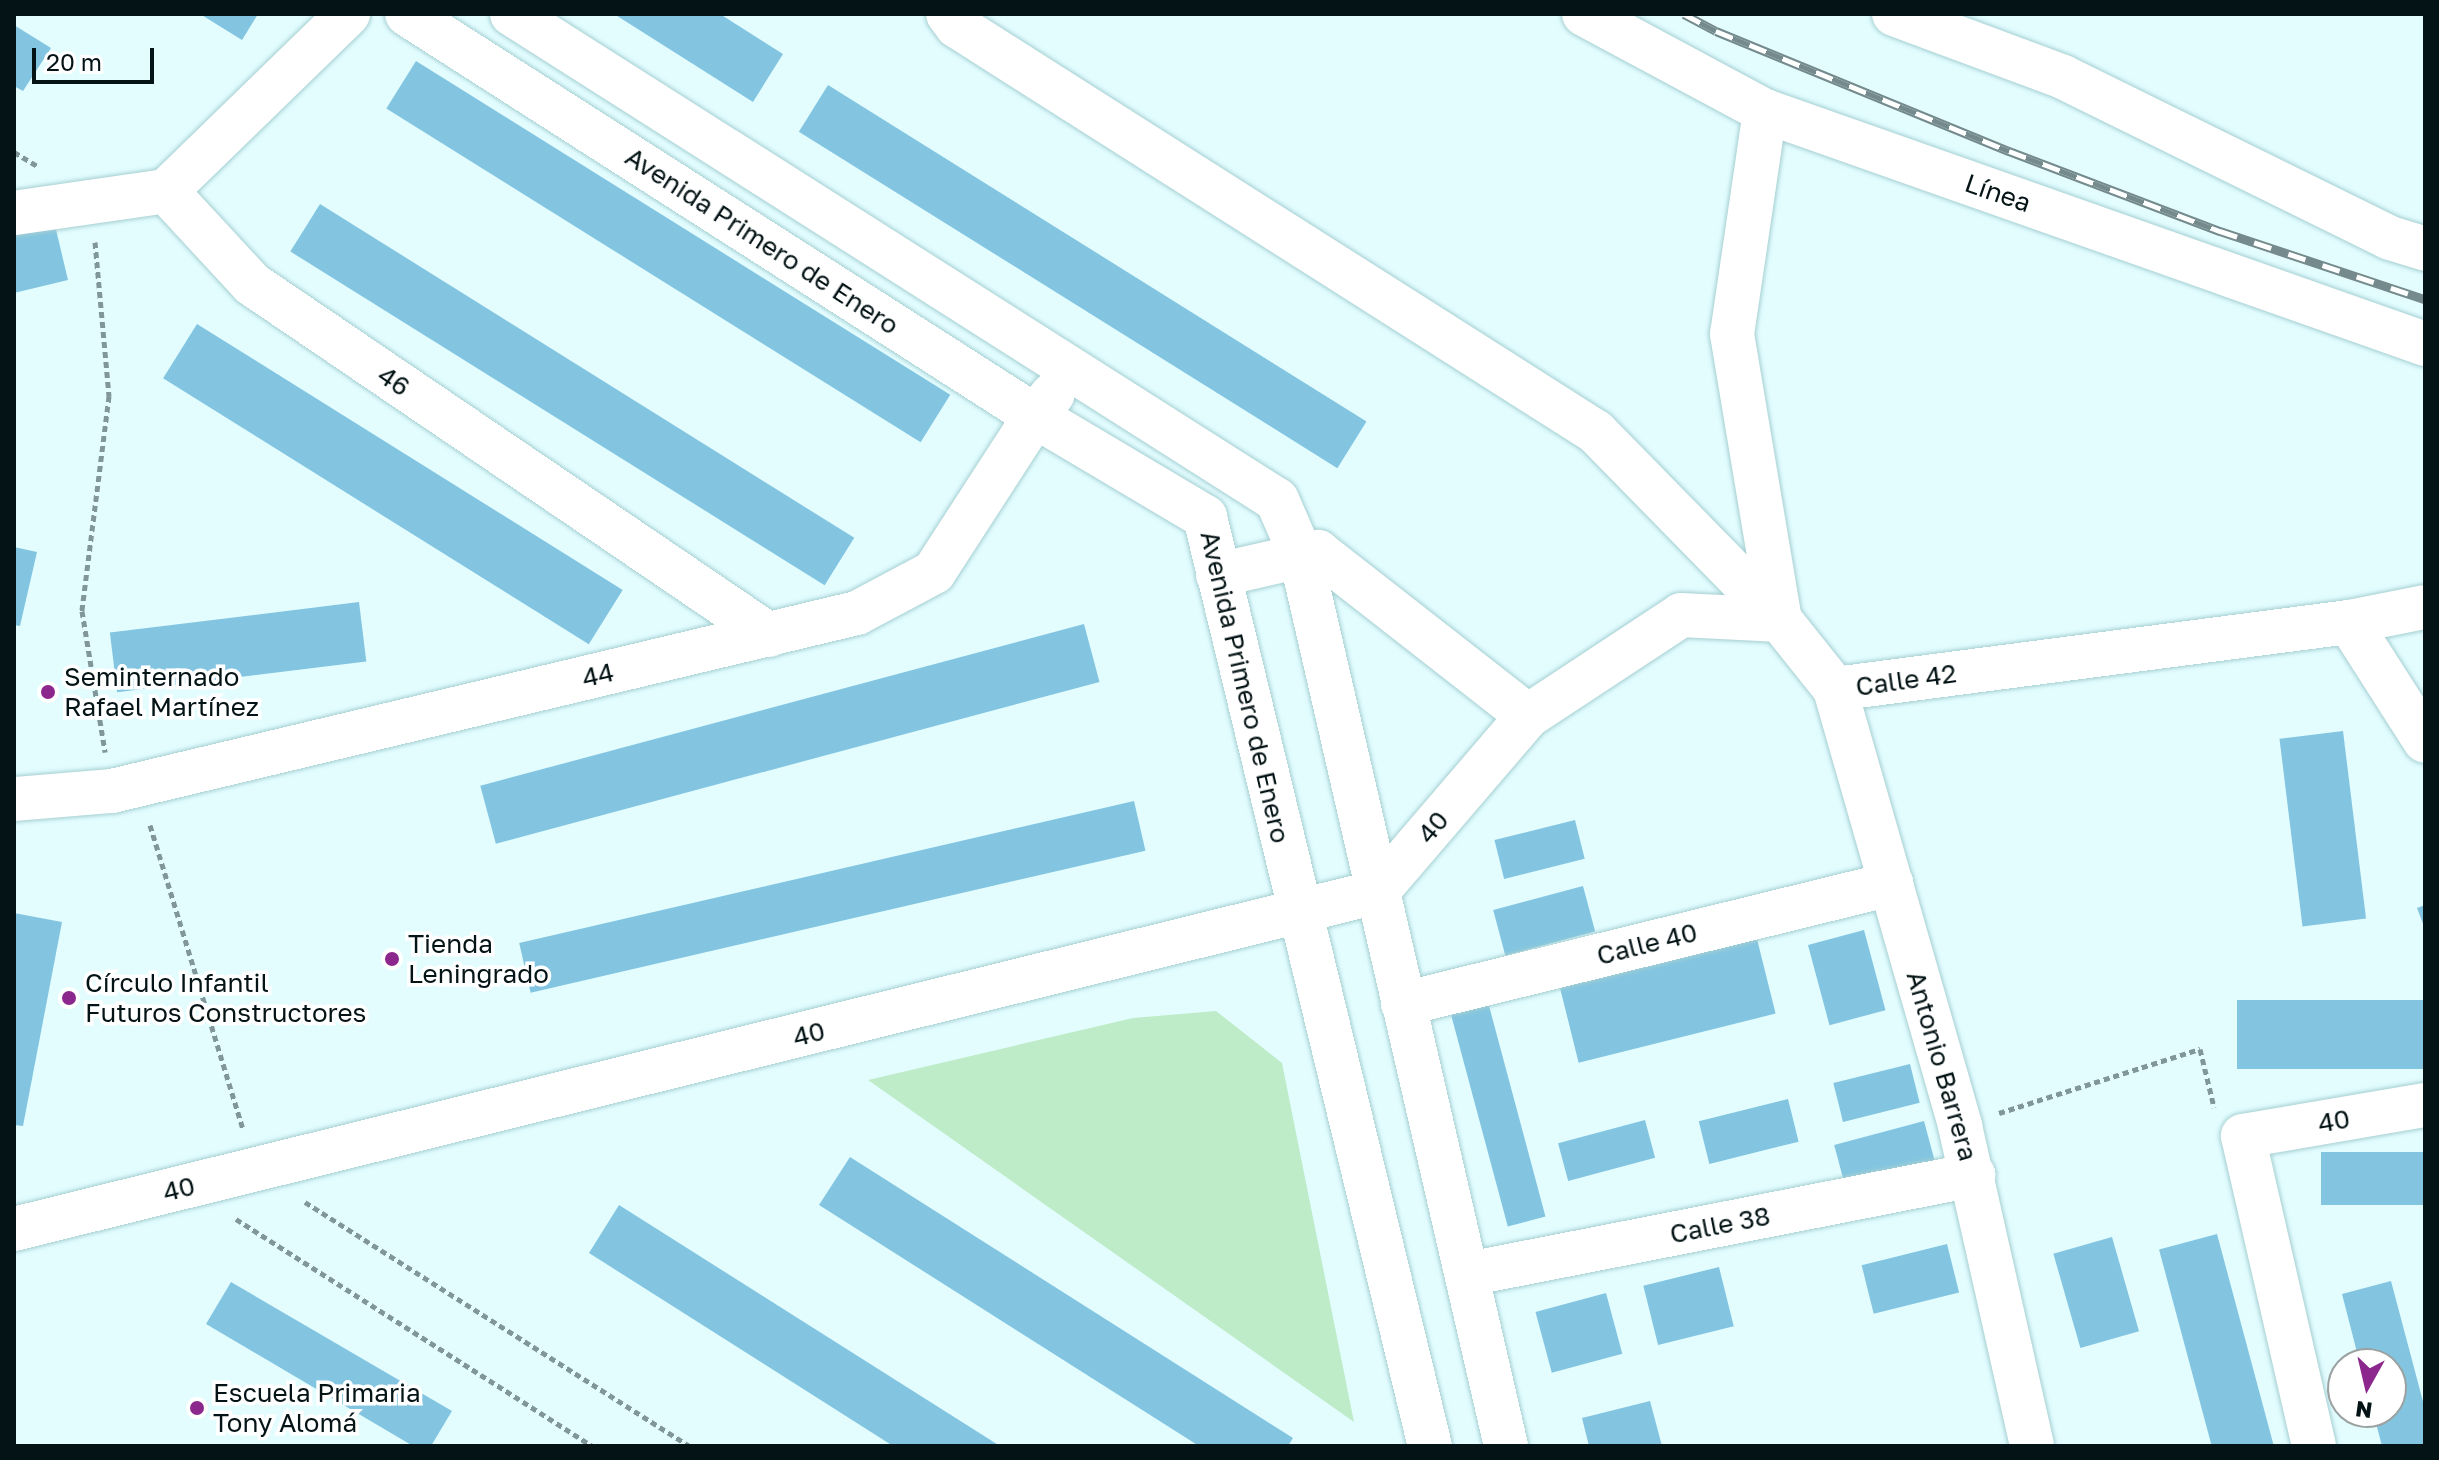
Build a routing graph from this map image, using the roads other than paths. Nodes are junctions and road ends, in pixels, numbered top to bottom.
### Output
1 (348, 14) edge
2 (407, 14) edge
3 (512, 14) edge
4 (948, 14) edge
5 (1584, 14) edge
6 (1900, 16) edge
7 (1765, 111) junction
8 (166, 191) junction
9 (14, 213) edge
10 (2425, 249) edge
11 (2425, 344) edge
12 (1073, 372) junction
13 (1035, 416) junction
14 (1300, 553) junction
15 (1218, 575) junction
16 (2425, 607) edge
17 (1780, 620) junction
18 (2349, 622) junction
19 (769, 635) junction
20 (1835, 689) junction
21 (1528, 716) junction
22 (2425, 741) edge
23 (14, 799) edge
24 (1891, 884) junction
25 (1377, 892) junction
26 (1299, 914) junction
27 (1403, 1004) junction
28 (2425, 1105) edge
29 (1973, 1175) junction
30 (14, 1229) edge
31 (1468, 1274) junction
32 (1430, 1446) edge
33 (1506, 1446) edge
34 (2032, 1446) edge
35 (2314, 1446) edge

1 - 8 street
2 - 13 street, Avenida Primero de Enero
3 - 12 street
4 - 17 street, Calle 42
5 - 7 street, Línea
6 - 10 street
7 - 11 street, Línea
7 - 17 street
8 - 9 street
8 - 19 street, 46
12 - 13 street, 44
12 - 14 street
13 - 15 street, Avenida Primero de Enero
13 - 19 street, 44
14 - 15 street
14 - 21 street
14 - 25 street
15 - 26 street, Avenida Primero de Enero
16 - 18 street, Calle 42
17 - 20 street, Calle 42
17 - 21 street
18 - 20 street, Calle 42
18 - 22 street
19 - 23 street, 44
20 - 24 street, Antonio Barrera
21 - 25 street, 40
24 - 27 street, Calle 40
24 - 29 street, Antonio Barrera
25 - 26 street, 40
25 - 27 street
26 - 30 street, 40
26 - 32 street, Avenida Primero de Enero
27 - 31 street
28 - 35 street, 40
29 - 31 street, Calle 38
29 - 34 street, Antonio Barrera
31 - 33 street

